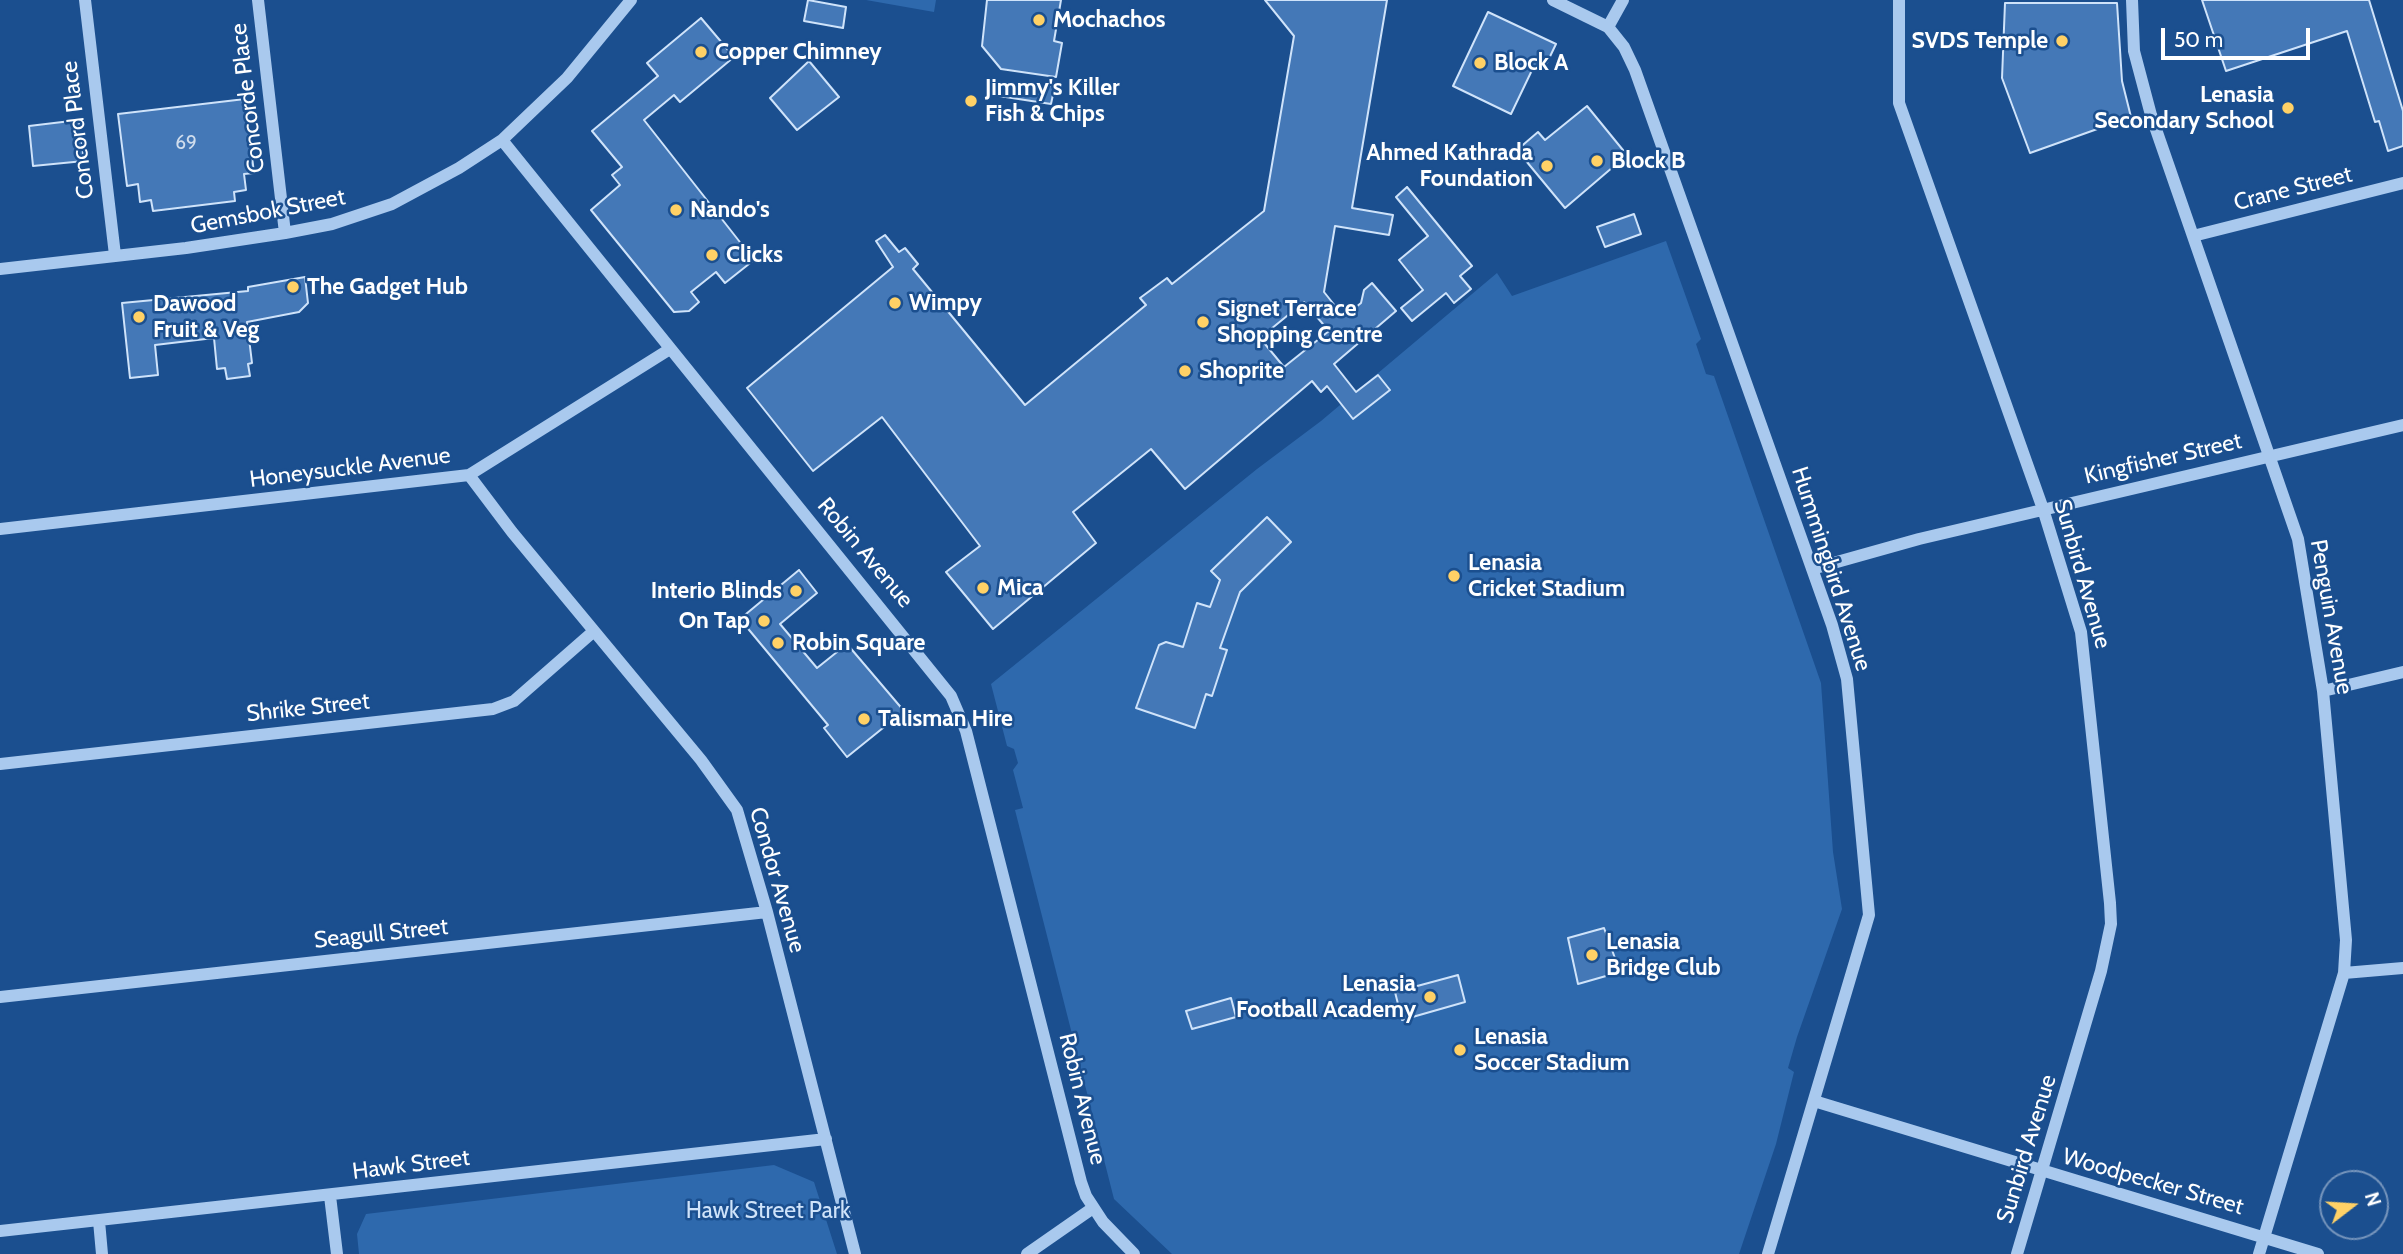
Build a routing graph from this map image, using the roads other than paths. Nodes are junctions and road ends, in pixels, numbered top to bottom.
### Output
1 (85, 0) edge
2 (258, 0) edge
3 (631, 0) edge
4 (1553, 0) edge
5 (1623, 0) edge
6 (1899, 0) edge
7 (2132, 0) edge
8 (1608, 27) junction
9 (502, 141) junction
10 (2403, 183) edge
11 (285, 233) junction
12 (2193, 236) junction
13 (115, 256) junction
14 (0, 269) edge
15 (670, 349) junction
16 (2403, 425) edge
17 (2270, 455) junction
18 (469, 475) junction
19 (2043, 509) junction
20 (0, 528) edge
21 (1812, 569) junction
22 (594, 631) junction
23 (2403, 672) edge
24 (2323, 691) junction
25 (0, 764) edge
26 (767, 912) junction
27 (2403, 968) edge
28 (2344, 973) junction
29 (0, 997) edge
30 (1814, 1101) junction
31 (826, 1139) junction
32 (2041, 1171) junction
33 (330, 1196) junction
34 (1093, 1208) junction
35 (99, 1221) junction
36 (0, 1231) edge
37 (2264, 1236) junction
38 (102, 1254) edge
39 (337, 1254) edge
40 (856, 1254) edge
41 (1027, 1254) edge
42 (1134, 1254) edge
43 (1768, 1254) edge
44 (2017, 1254) edge
45 (2259, 1254) edge
46 (2318, 1254) edge

1 - 13 street, Concord Place
2 - 11 street, Concorde Place
3 - 9 street, Gemsbok Street
4 - 8 street
5 - 8 street
6 - 19 street, Sunbird Avenue
7 - 12 street, Penguin Avenue
8 - 21 street, Hummingbird Avenue
9 - 11 street, Gemsbok Street
9 - 15 street, Robin Avenue
10 - 12 street, Crane Street
11 - 13 street, Gemsbok Street
12 - 17 street, Penguin Avenue
13 - 14 street, Gemsbok Street
15 - 18 street, Honeysuckle Avenue
15 - 34 street, Robin Avenue
16 - 17 street, Kingfisher Street
17 - 19 street, Kingfisher Street
17 - 24 street, Penguin Avenue
18 - 20 street, Honeysuckle Avenue
18 - 22 street, Condor Avenue
19 - 21 street, Kingfisher Street
19 - 32 street, Sunbird Avenue
21 - 30 street, Hummingbird Avenue
22 - 25 street, Shrike Street
22 - 26 street, Condor Avenue
23 - 24 street
24 - 28 street, Penguin Avenue
26 - 29 street, Seagull Street
26 - 31 street, Condor Avenue
27 - 28 street
28 - 37 street, Penguin Avenue
30 - 32 street, Woodpecker Street
30 - 43 street, Hummingbird Avenue
31 - 33 street, Hawk Street
31 - 40 street, Condor Avenue
32 - 37 street, Woodpecker Street
32 - 44 street, Sunbird Avenue
33 - 35 street, Hawk Street
33 - 39 street
34 - 41 street
34 - 42 street, Robin Avenue
35 - 36 street, Hawk Street
35 - 38 street
37 - 45 street, Penguin Avenue
37 - 46 street, Woodpecker Street

